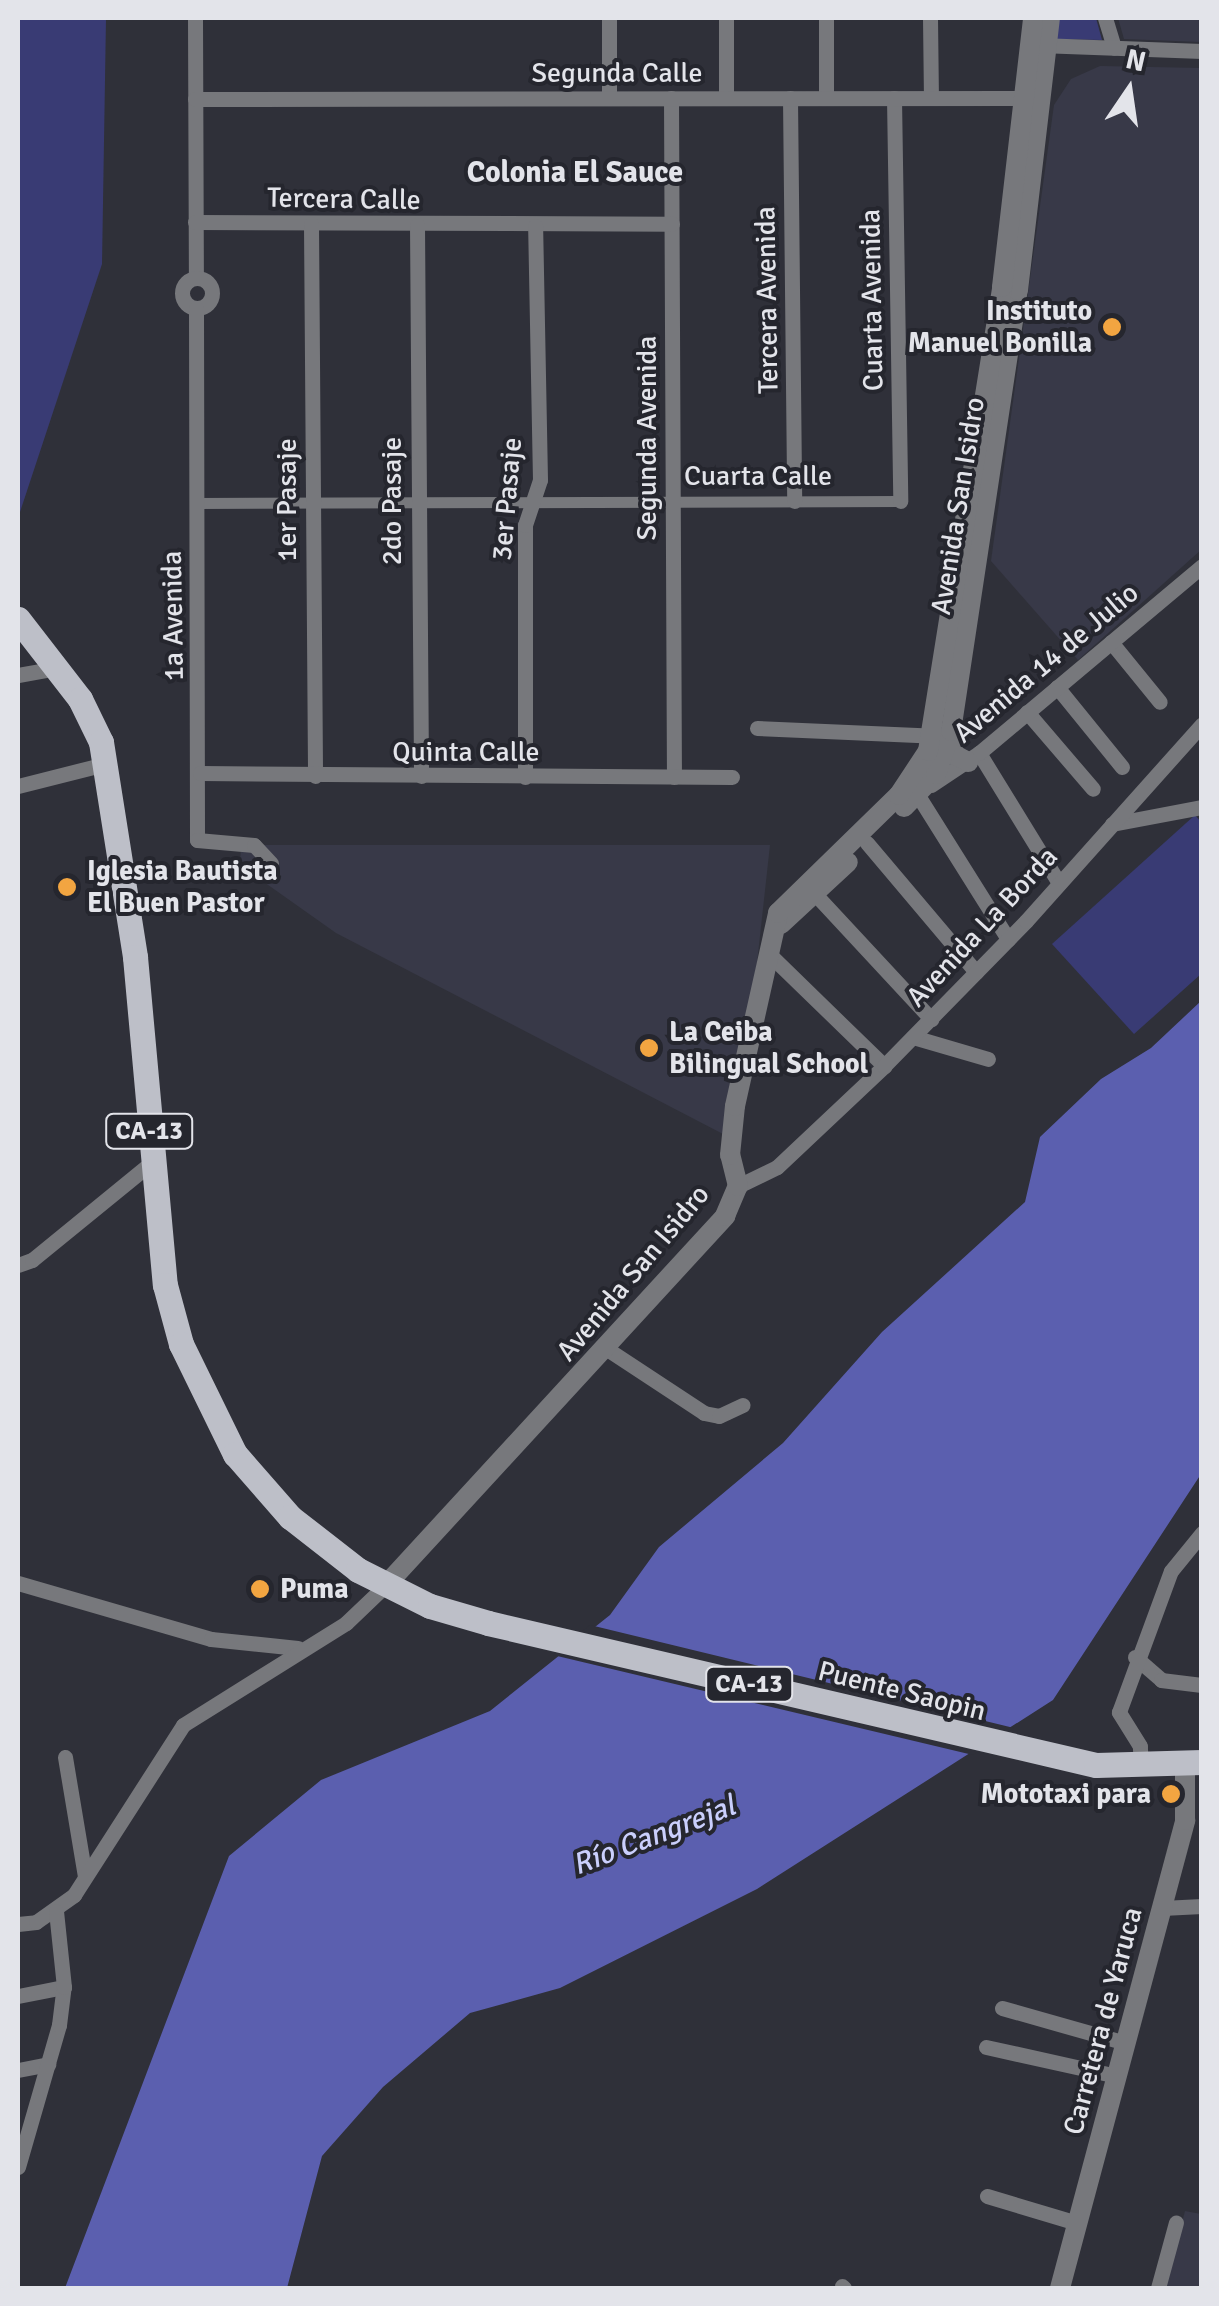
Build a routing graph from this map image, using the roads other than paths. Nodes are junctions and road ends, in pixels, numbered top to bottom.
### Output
1 (195, 18) edge
2 (609, 18) edge
3 (726, 18) edge
4 (826, 18) edge
5 (930, 18) edge
6 (1033, 18) edge
7 (1050, 18) edge
8 (1106, 18) edge
9 (1038, 45) junction
10 (1114, 48) junction
11 (1202, 51) edge
12 (608, 98) junction
13 (670, 98) junction
14 (726, 98) junction
15 (790, 98) junction
16 (826, 98) junction
17 (894, 98) junction
18 (931, 98) junction
19 (1032, 98) junction
20 (195, 99) junction
21 (196, 222) junction
22 (312, 224) junction
23 (672, 224) junction
24 (417, 225) junction
25 (536, 226) junction
26 (900, 500) joint
27 (794, 501) junction
28 (416, 502) junction
29 (672, 502) junction
30 (196, 503) junction
31 (311, 503) junction
32 (532, 503) junction
33 (1202, 566) edge
34 (18, 619) edge
35 (1112, 642) junction
36 (56, 668) junction
37 (18, 676) edge
38 (1058, 687) junction
39 (1160, 702) dead end
40 (1028, 712) junction
41 (1202, 724) edge
42 (758, 728) dead end
43 (940, 736) junction
44 (974, 758) junction
45 (105, 764) junction
46 (1122, 767) dead end
47 (200, 773) junction
48 (315, 776) junction
49 (420, 776) junction
50 (525, 777) junction
51 (674, 777) junction
52 (732, 778) dead end
53 (18, 786) edge
54 (914, 788) junction
55 (1093, 789) dead end
56 (1202, 808) edge
57 (1112, 824) junction
58 (867, 843) junction
59 (272, 864) dead end
60 (834, 866) junction
61 (1059, 883) junction
62 (815, 894) junction
63 (771, 930) junction
64 (1008, 939) junction
65 (769, 954) junction
66 (976, 972) junction
67 (931, 1018) junction
68 (913, 1037) junction
69 (988, 1059) dead end
70 (884, 1066) junction
71 (152, 1163) junction
72 (738, 1186) junction
73 (18, 1264) edge
74 (607, 1349) junction
75 (742, 1405) dead end
76 (1202, 1533) edge
77 (18, 1583) edge
78 (387, 1584) junction
79 (298, 1648) junction
80 (1135, 1656) junction
81 (1202, 1685) edge
82 (65, 1758) dead end
83 (1193, 1763) edge
84 (1141, 1768) junction
85 (85, 1876) junction
86 (1202, 1906) edge
87 (1162, 1908) junction
88 (56, 1912) junction
89 (18, 1924) edge
90 (64, 1987) junction
91 (18, 1996) edge
92 (1002, 2008) dead end
93 (1126, 2043) junction
94 (986, 2047) dead end
95 (48, 2064) junction
96 (18, 2070) edge
97 (1117, 2076) junction
98 (22, 2137) edge
99 (18, 2167) edge
100 (987, 2196) dead end
101 (1176, 2222) dead end
102 (1077, 2223) junction
103 (1060, 2288) edge
104 (1158, 2288) edge

1 - 20 street, 1a Avenida
2 - 12 street
3 - 14 street
4 - 16 street
5 - 18 street
6 - 9 street, Avenida San Isidro
7 - 9 street, Avenida San Isidro
8 - 10 street
9 - 10 street
9 - 19 street, Avenida San Isidro
10 - 11 street
12 - 13 street, Segunda Calle
12 - 20 street, Segunda Calle
13 - 14 street, Segunda Calle
13 - 23 street, Segunda Avenida
14 - 15 street, Segunda Calle
15 - 16 street, Segunda Calle
15 - 27 street, Tercera Avenida
16 - 17 street, Segunda Calle
17 - 18 street, Segunda Calle
17 - 26 street, Cuarta Avenida
18 - 19 street, Segunda Calle
19 - 43 street, Avenida San Isidro
20 - 21 street, 1a Avenida
21 - 22 street, Tercera Calle
21 - 30 street, 1a Avenida
22 - 24 street, Tercera Calle
22 - 31 street, 1er Pasaje
23 - 25 street, Tercera Calle
23 - 29 street, Segunda Avenida
24 - 25 street, Tercera Calle
24 - 28 street, 2do Pasaje
25 - 32 street, 3er Pasaje
26 - 27 street, Cuarta Calle
27 - 29 street, Cuarta Calle
28 - 31 street, Cuarta Calle
28 - 32 street, Cuarta Calle
28 - 49 street, 2do Pasaje
29 - 32 street, Cuarta Calle
29 - 51 street, Segunda Avenida
30 - 31 street, Cuarta Calle
30 - 47 street, 1a Avenida
31 - 48 street, 1er Pasaje
32 - 50 street, 3er Pasaje
33 - 35 street, Avenida 14 de Julio
34 - 36 main road, CA-13
35 - 38 street, Avenida 14 de Julio
35 - 39 street
36 - 37 street
36 - 45 main road, CA-13
38 - 40 street, Avenida 14 de Julio
38 - 46 street
40 - 44 street, Avenida 14 de Julio
40 - 55 street
41 - 57 street, Avenida La Borda
42 - 43 street
43 - 44 street
43 - 54 street, Avenida San Isidro
44 - 54 street, Avenida 14 de Julio
44 - 61 street
45 - 53 street
45 - 71 main road, CA-13
47 - 48 street, Quinta Calle
47 - 59 street, 1a Avenida
48 - 49 street, Quinta Calle
49 - 50 street, Quinta Calle
50 - 51 street, Quinta Calle
51 - 52 street, Quinta Calle
54 - 58 street, Avenida San Isidro
54 - 60 street, Avenida San Isidro
54 - 64 street
56 - 57 street
57 - 61 street, Avenida La Borda
58 - 60 street, Avenida San Isidro
58 - 66 street
60 - 62 street, Avenida San Isidro
60 - 63 street, Avenida San Isidro
61 - 64 street, Avenida La Borda
62 - 63 street, Avenida San Isidro
62 - 67 street
63 - 65 street, Avenida San Isidro
64 - 66 street, Avenida La Borda
65 - 70 street
65 - 72 street, Avenida San Isidro
66 - 67 street, Avenida La Borda
67 - 68 street, Avenida La Borda
68 - 69 street
68 - 70 street, Avenida La Borda
70 - 72 street, Avenida La Borda
71 - 73 street
71 - 78 main road, CA-13
72 - 74 street, Avenida San Isidro
74 - 75 street
74 - 78 street, Avenida San Isidro
76 - 80 street
77 - 79 street
78 - 79 street
78 - 84 main road, Puente Saopin / CA-13
79 - 85 street
80 - 81 street
80 - 84 street
82 - 85 street
83 - 84 main road, CA-13
83 - 87 street, Carretera de Yaruca
85 - 88 street
86 - 87 street
87 - 93 street, Carretera de Yaruca
88 - 89 street
88 - 90 street
90 - 91 street
90 - 95 street
92 - 93 street
93 - 97 street, Carretera de Yaruca
94 - 97 street
95 - 96 street
95 - 98 street
97 - 102 street, Carretera de Yaruca
98 - 99 street
100 - 102 street
101 - 104 street
102 - 103 street, Carretera de Yaruca

